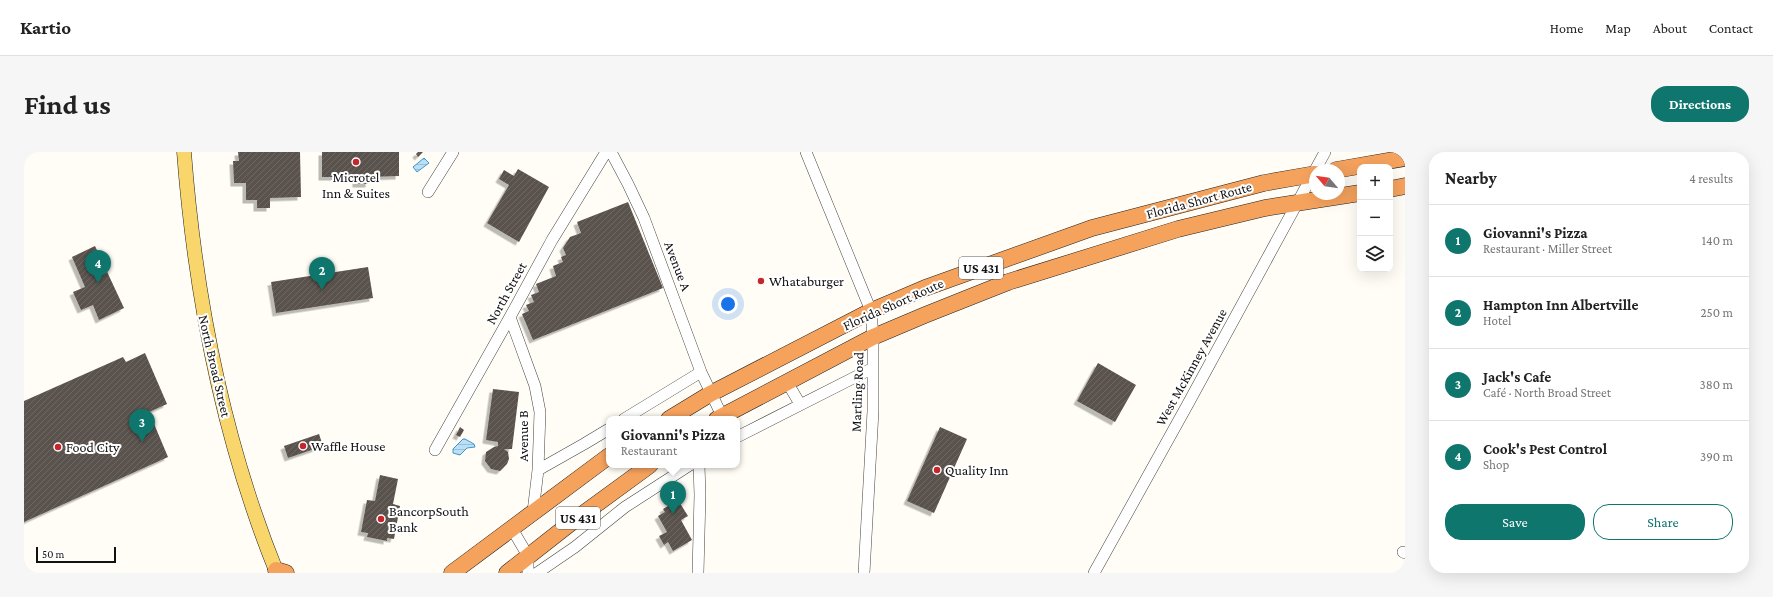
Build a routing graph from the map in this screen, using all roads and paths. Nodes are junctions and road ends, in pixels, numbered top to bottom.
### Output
1 (184, 152) edge
2 (453, 152) edge
3 (606, 152) edge
4 (611, 152) edge
5 (806, 152) edge
6 (1325, 152) edge
7 (1405, 158) edge
8 (1319, 164) edge
9 (1345, 168) edge
10 (1309, 175) edge
11 (1309, 183) edge
12 (1405, 186) edge
13 (1393, 188) edge
14 (428, 192) dead end
15 (1357, 193) edge
16 (1298, 202) junction
17 (871, 311) junction
18 (510, 317) junction
19 (873, 337) junction
20 (872, 368) junction
21 (701, 372) junction
22 (787, 382) junction
23 (710, 394) junction
24 (800, 404) junction
25 (629, 416) edge
26 (674, 416) edge
27 (719, 416) edge
28 (724, 416) edge
29 (606, 431) edge
30 (740, 436) edge
31 (435, 450) dead end
32 (606, 458) edge
33 (646, 468) edge
34 (685, 468) edge
35 (699, 468) edge
36 (538, 470) junction
37 (534, 512) junction
38 (511, 528) junction
39 (528, 556) junction
40 (280, 572) edge
41 (452, 573) edge
42 (507, 573) edge
43 (528, 573) edge
44 (538, 573) edge
45 (698, 573) edge
46 (864, 573) edge
47 (1094, 573) edge

1 - 40 main road, North Broad Street
2 - 14 street
3 - 18 street, North Street
4 - 21 street, Avenue A
5 - 17 street, Martling Road
6 - 8 street, West McKinney Avenue
7 - 9 highway
10 - 17 highway, Florida Short Route / US 431
11 - 16 street, West McKinney Avenue
12 - 13 highway
15 - 16 highway, Florida Short Route / US 431
16 - 19 highway, Florida Short Route / US 431
16 - 47 street, West McKinney Avenue
17 - 19 street, Martling Road
17 - 23 highway, Florida Short Route / US 431
18 - 31 street, North Street
18 - 36 street, Avenue B
19 - 20 street, Martling Road
19 - 22 highway, Florida Short Route / US 431
20 - 24 street
20 - 46 street, Martling Road
21 - 23 street, Avenue A
21 - 25 street
22 - 24 street
22 - 28 highway, Florida Short Route / US 431
23 - 26 highway, Florida Short Route / US 431
23 - 27 street, Avenue A
24 - 30 street
29 - 36 street
32 - 37 highway, US 431
33 - 39 highway, US 431
34 - 44 street
35 - 45 street
36 - 37 street, Avenue B
37 - 38 highway, US 431
38 - 39 street
38 - 41 highway, US 431
39 - 42 highway, US 431
39 - 43 street

